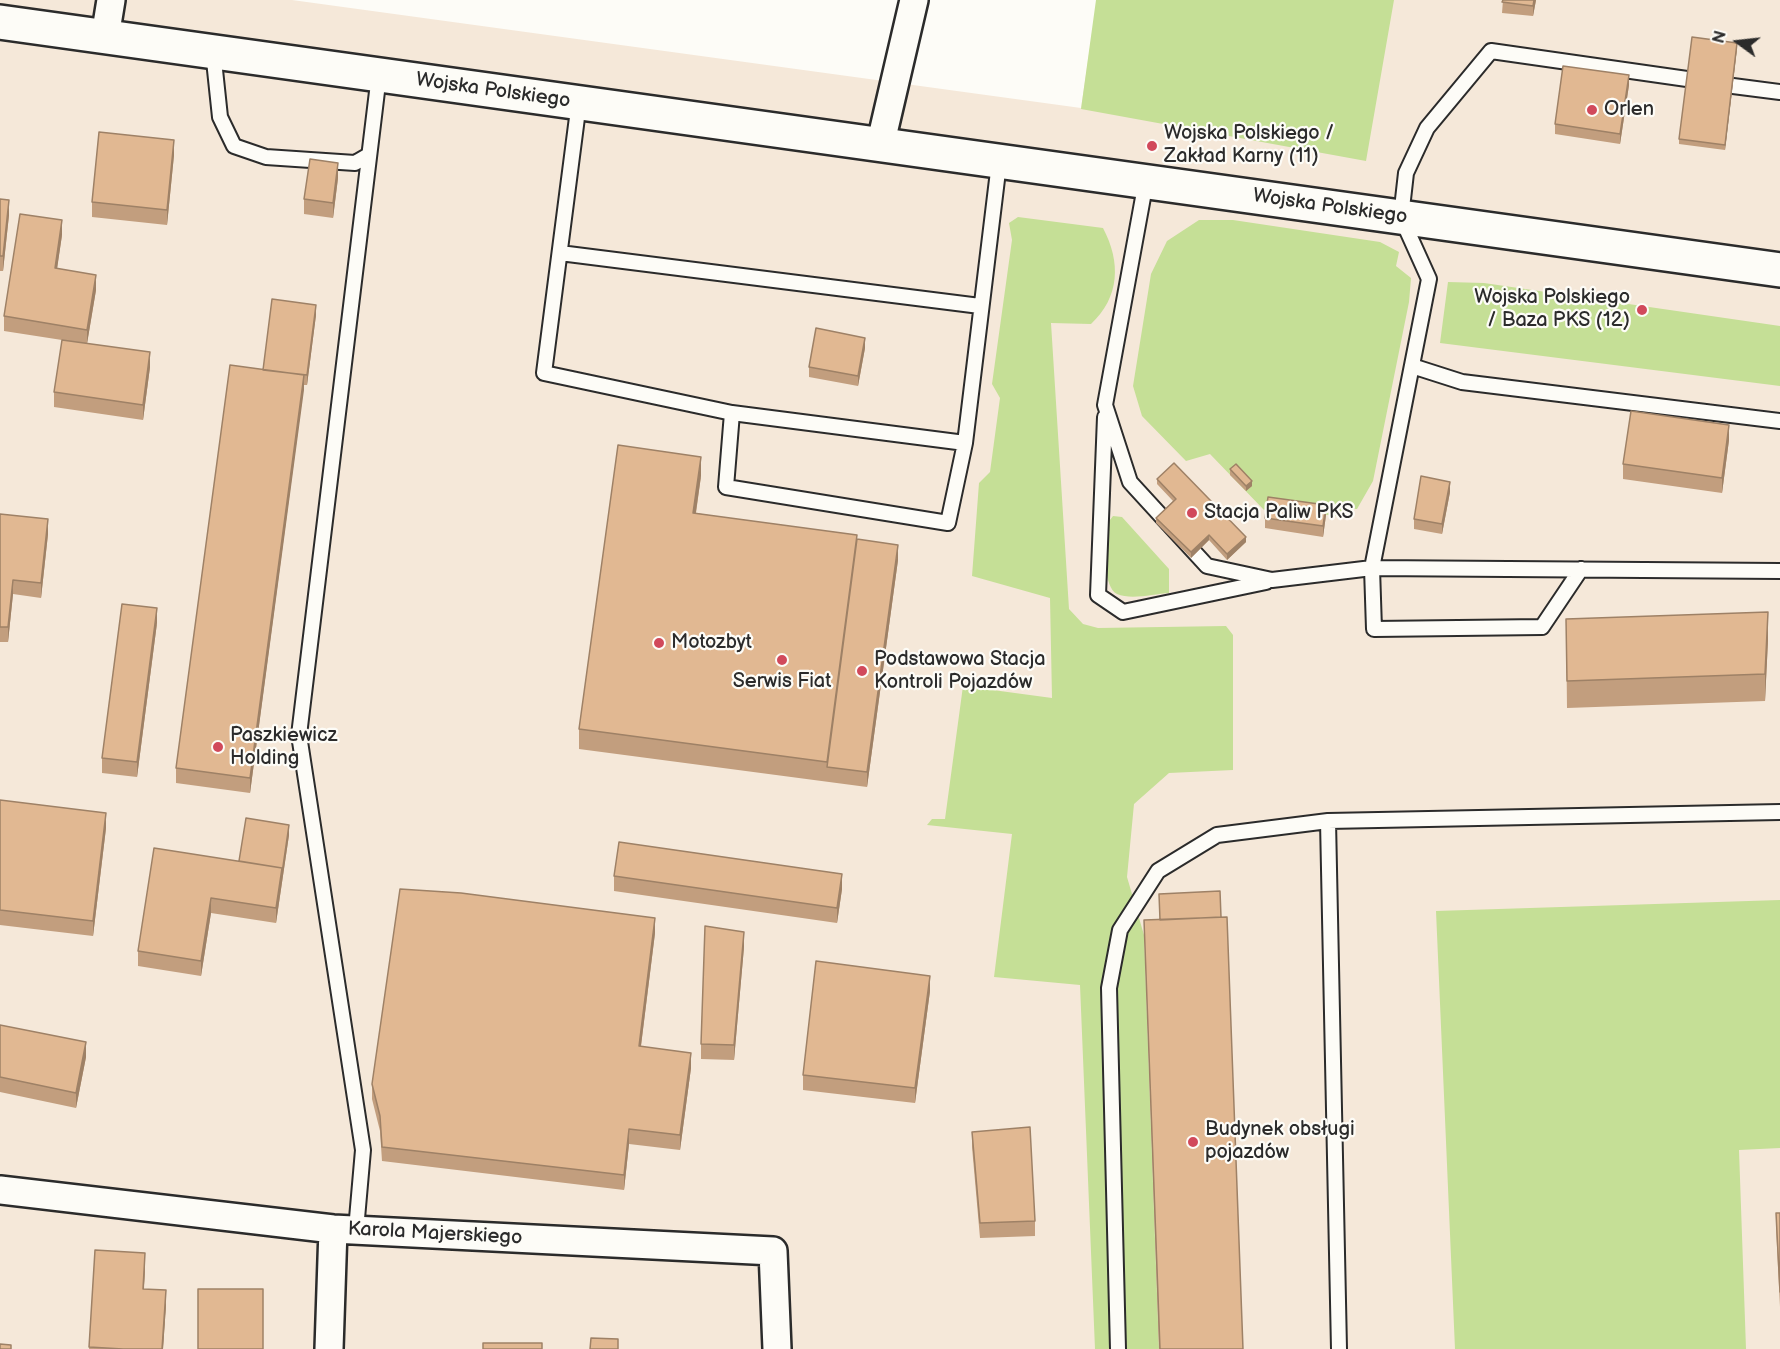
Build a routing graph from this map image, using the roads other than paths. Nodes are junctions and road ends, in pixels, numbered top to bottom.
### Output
1 (111, 0) edge
2 (914, 0) edge
3 (0, 22) edge
4 (105, 37) junction
5 (213, 51) junction
6 (378, 75) junction
7 (1687, 79) edge
8 (1733, 86) edge
9 (1780, 93) edge
10 (579, 102) junction
11 (880, 146) junction
12 (367, 156) junction
13 (999, 163) junction
14 (1147, 180) junction
15 (1401, 217) junction
16 (560, 253) junction
17 (1780, 270) edge
18 (980, 306) junction
19 (1413, 366) junction
20 (1106, 405) junction
21 (732, 413) junction
22 (1780, 421) edge
23 (965, 443) junction
24 (1372, 568) junction
25 (1581, 569) junction
26 (1780, 571) edge
27 (1272, 580) junction
28 (1780, 812) edge
29 (1328, 821) junction
30 (0, 1190) edge
31 (344, 1229) junction
32 (329, 1349) edge
33 (777, 1349) edge
34 (1118, 1349) edge
35 (1339, 1349) edge

1 - 4 street
2 - 11 street
3 - 4 street, Wojska Polskiego
4 - 5 street, Wojska Polskiego
5 - 6 street, Wojska Polskiego
5 - 12 lane
6 - 10 street, Wojska Polskiego
6 - 12 lane
7 - 15 lane
8 - 9 lane
10 - 11 street, Wojska Polskiego
10 - 16 lane
11 - 13 street, Wojska Polskiego
12 - 31 lane
13 - 14 street, Wojska Polskiego
13 - 18 lane
14 - 15 street, Wojska Polskiego
14 - 20 lane
15 - 17 street, Wojska Polskiego
15 - 19 lane
16 - 18 lane
16 - 21 lane
18 - 23 lane
19 - 22 lane
19 - 24 lane
20 - 27 lane
20 - 27 lane
21 - 23 lane
21 - 23 lane
24 - 25 lane
24 - 25 lane
24 - 27 lane
25 - 26 lane
28 - 29 lane
29 - 34 lane
29 - 35 lane
30 - 31 street, Karola Majerskiego
31 - 32 street
31 - 33 street, Karola Majerskiego

